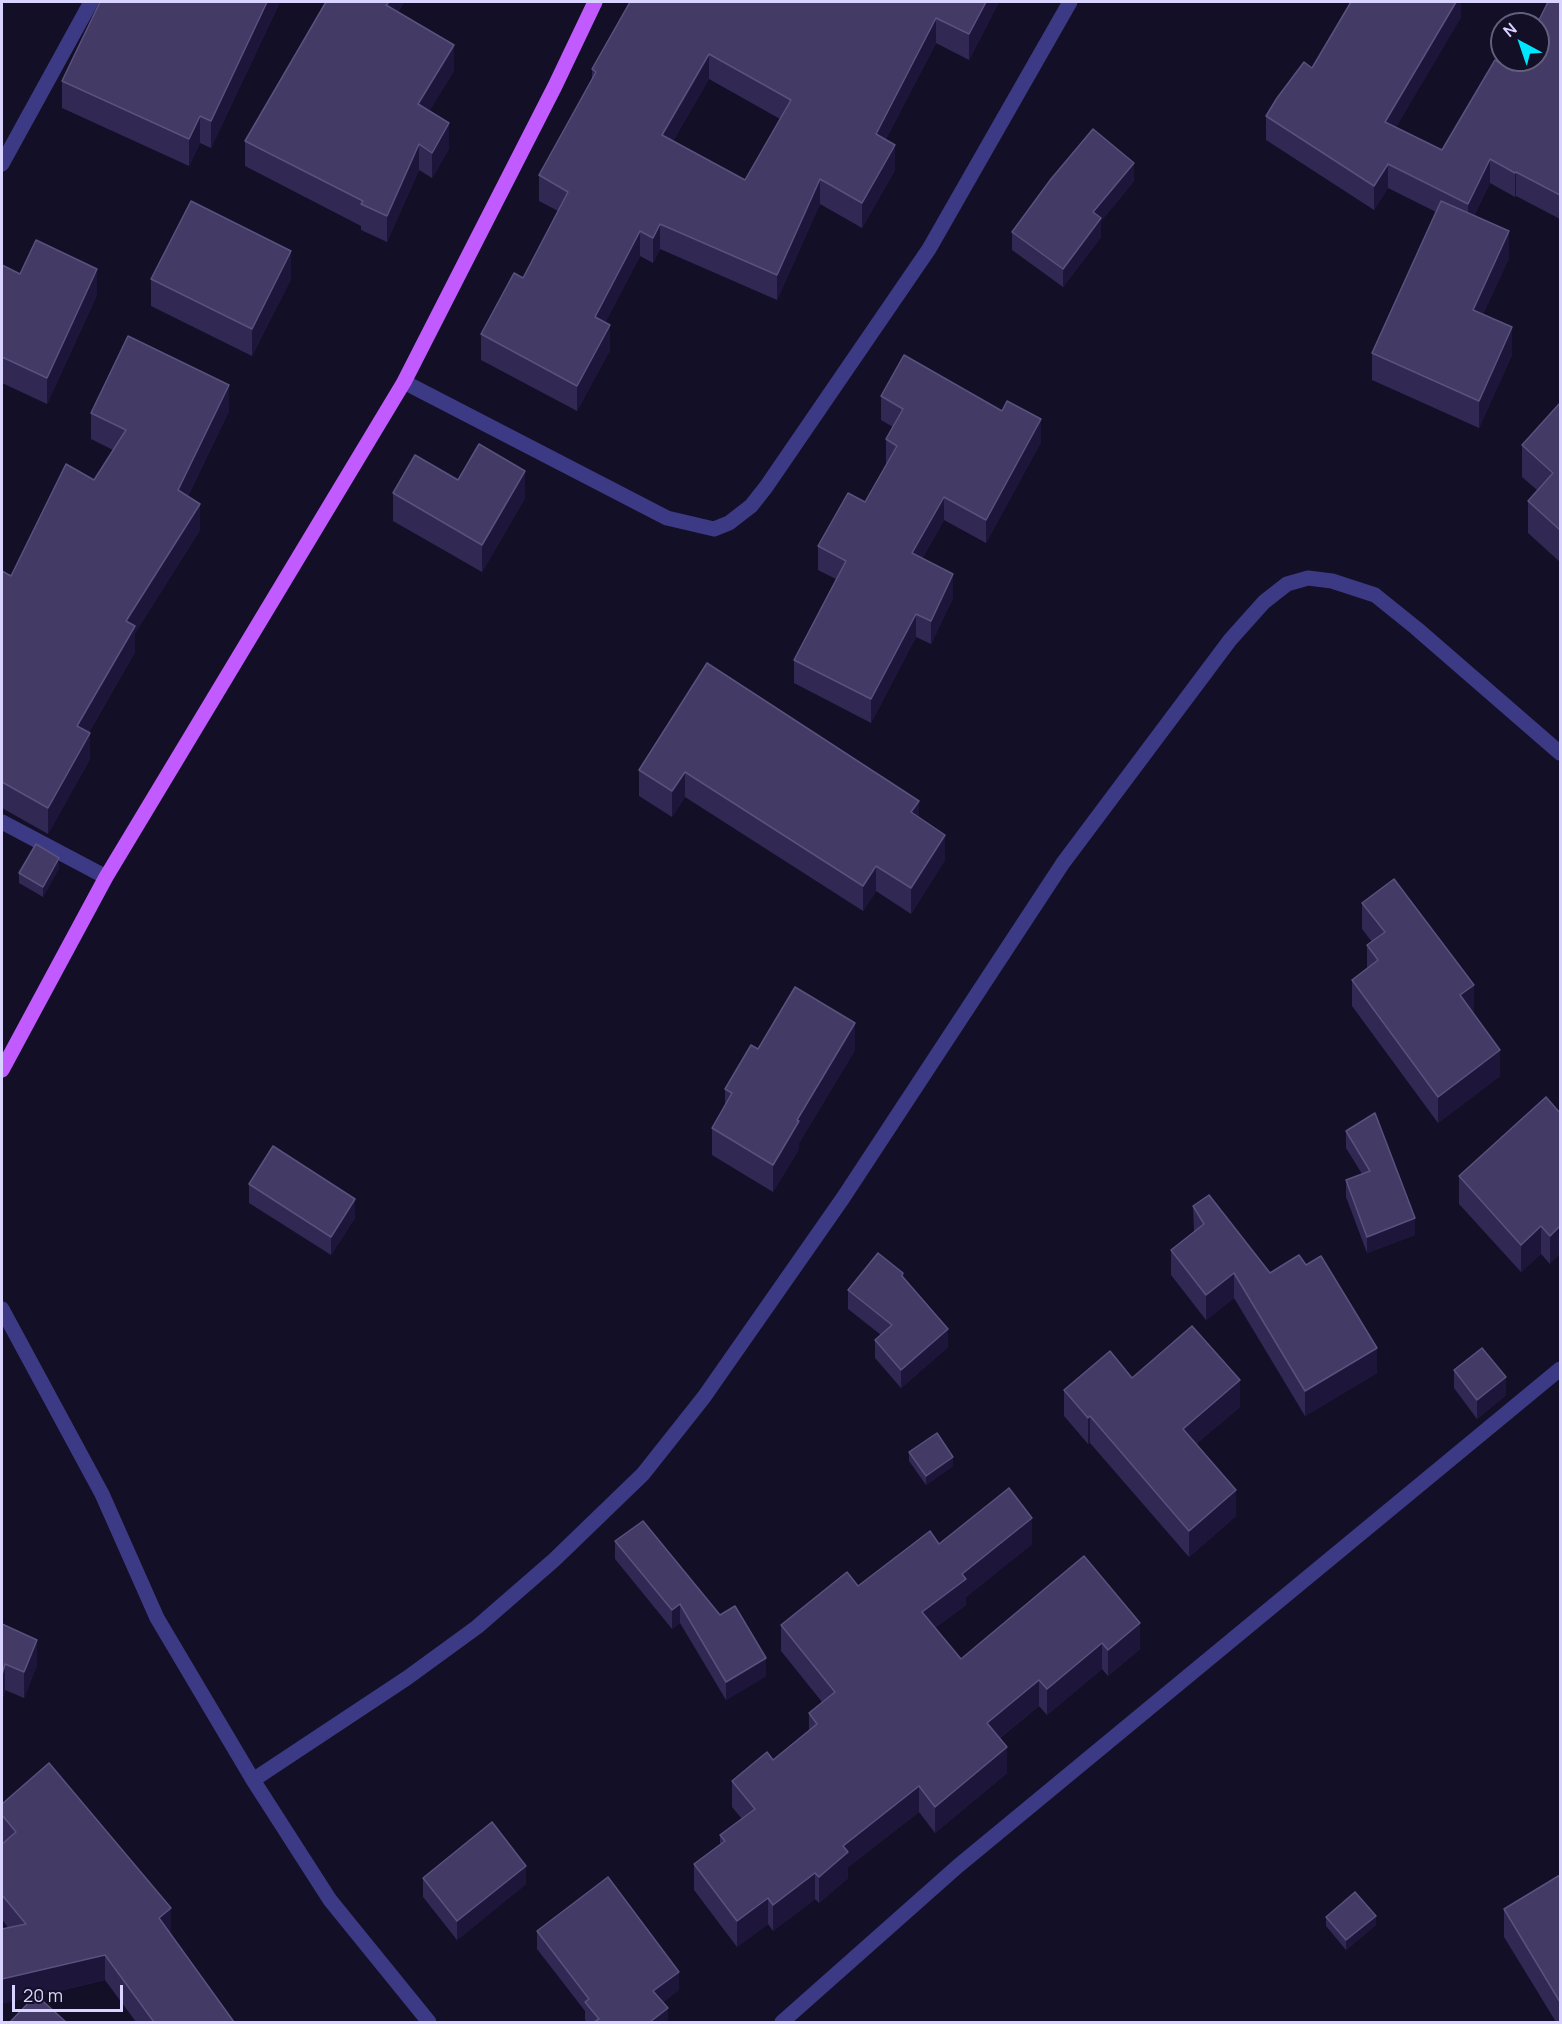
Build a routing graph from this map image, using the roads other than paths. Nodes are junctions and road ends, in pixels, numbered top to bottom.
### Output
1 (91, 2) edge
2 (596, 2) edge
3 (1070, 2) edge
4 (2, 164) edge
5 (404, 382) junction
6 (1560, 753) edge
7 (2, 822) edge
8 (106, 877) junction
9 (2, 1070) edge
10 (2, 1309) edge
11 (1560, 1369) edge
12 (253, 1780) junction
13 (420, 2019) edge
14 (782, 2022) edge

1 - 4 street
2 - 5 main road
3 - 5 street
5 - 8 main road
6 - 12 street
7 - 8 street
8 - 9 main road
10 - 12 street
11 - 14 street
12 - 13 street

